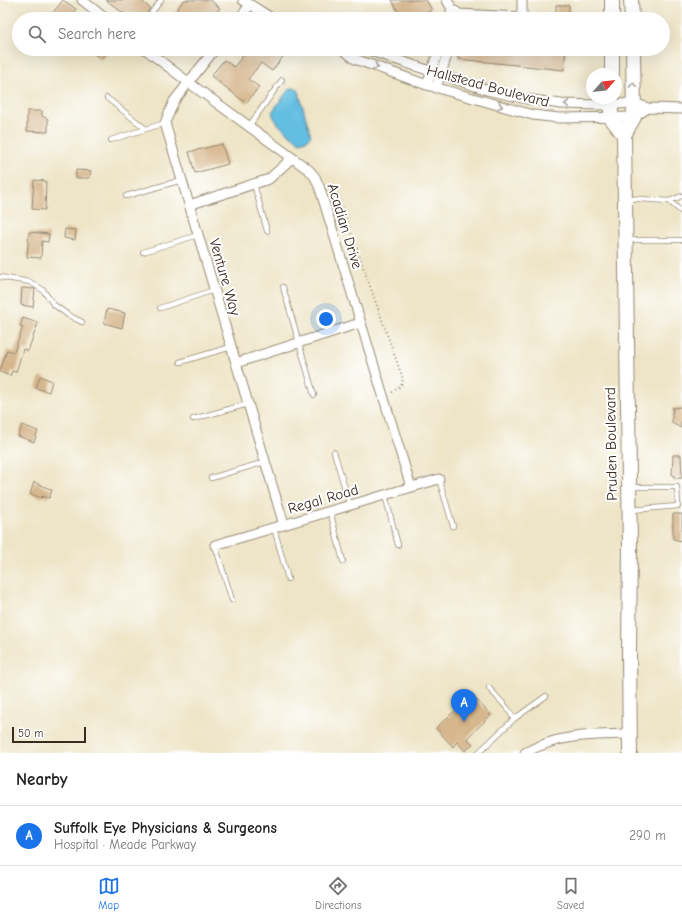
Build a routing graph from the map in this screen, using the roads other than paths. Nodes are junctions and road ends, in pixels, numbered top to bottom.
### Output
1 (161, 0) edge
2 (447, 0) edge
3 (522, 0) edge
4 (612, 0) edge
5 (631, 0) edge
6 (85, 1) edge
7 (246, 3) edge
8 (98, 12) edge
9 (152, 12) edge
10 (261, 12) edge
11 (455, 12) edge
12 (522, 12) edge
13 (612, 12) edge
14 (632, 12) edge
15 (154, 56) edge
16 (209, 56) edge
17 (351, 56) edge
18 (386, 56) edge
19 (438, 56) edge
20 (444, 56) edge
21 (612, 56) edge
22 (632, 56) edge
23 (612, 68) edge
24 (436, 73) junction
25 (282, 80) dead end
26 (188, 82) junction
27 (427, 86) junction
28 (436, 88) junction
29 (107, 98) dead end
30 (634, 103) junction
31 (611, 107) edge
32 (648, 108) junction
33 (682, 109) edge
34 (634, 117) junction
35 (166, 122) junction
36 (249, 126) junction
37 (146, 129) junction
38 (624, 135) junction
39 (111, 140) dead end
40 (292, 158) junction
41 (182, 180) junction
42 (254, 184) junction
43 (126, 196) dead end
44 (682, 196) edge
45 (624, 198) junction
46 (669, 201) junction
47 (189, 205) junction
48 (682, 212) edge
49 (267, 231) dead end
50 (198, 234) junction
51 (625, 240) junction
52 (682, 240) edge
53 (143, 252) dead end
54 (0, 277) edge
55 (282, 287) dead end
56 (214, 290) junction
57 (160, 308) dead end
58 (82, 322) dead end
59 (360, 323) junction
60 (299, 343) junction
61 (231, 347) junction
62 (180, 362) dead end
63 (236, 364) junction
64 (314, 395) dead end
65 (248, 404) junction
66 (193, 420) dead end
67 (334, 452) dead end
68 (265, 462) junction
69 (211, 478) dead end
70 (439, 479) joint
71 (410, 487) junction
72 (629, 487) junction
73 (385, 495) junction
74 (680, 499) edge
75 (350, 505) junction
76 (630, 510) junction
77 (330, 511) junction
78 (284, 525) junction
79 (453, 526) dead end
80 (274, 528) junction
81 (398, 545) dead end
82 (215, 546) joint
83 (343, 561) dead end
84 (288, 579) dead end
85 (232, 600) dead end
86 (489, 688) dead end
87 (546, 696) dead end
88 (514, 720) junction
89 (630, 734) junction
90 (478, 753) edge
91 (524, 753) edge
92 (630, 753) edge

1 - 9 lane
2 - 11 street
3 - 12 street
4 - 13 main road
5 - 14 main road
6 - 8 street
7 - 10 street
15 - 26 street, Acadian Drive
16 - 26 street
17 -> 27 street, Hallstead Boulevard
18 - 24 street, Hallstead Boulevard
19 - 24 street
20 - 24 street
21 - 23 main road
30 -> 22 main road, Pruden Boulevard
24 - 27 street
24 - 28 street
31 -> 24 street, Hallstead Boulevard
25 - 36 lane
26 - 35 street
26 - 36 street, Acadian Drive
27 - 28 street, Hallstead Boulevard
28 -> 31 street, Hallstead Boulevard
29 - 37 lane
30 - 31 street, Hallstead Boulevard
30 - 32 street
30 - 34 main road, Pruden Boulevard
31 - 34 street
31 - 38 main road
32 - 33 street
32 - 34 street
34 - 38 main road, Pruden Boulevard
35 - 37 lane
35 - 41 street, Venture Way
36 - 40 street, Acadian Drive
37 - 39 lane
38 - 45 main road, Pruden Boulevard
40 - 42 street
40 - 59 street, Acadian Drive
41 - 43 lane
41 - 47 street, Venture Way
42 - 47 street
42 - 49 lane
44 - 46 lane
45 - 46 lane
45 - 51 main road, Pruden Boulevard
46 - 48 lane
47 - 50 street, Venture Way
50 - 53 lane
50 - 56 street, Venture Way
51 - 52 lane
51 - 72 main road, Pruden Boulevard
54 - 58 lane
55 - 60 lane
56 - 57 lane
56 - 61 street, Venture Way
59 - 60 street
59 - 71 street, Acadian Drive
60 - 63 street
60 - 64 lane
61 - 62 lane
61 - 63 street, Venture Way
63 - 65 street, Venture Way
65 - 66 lane
65 - 68 street, Venture Way
67 - 75 lane
68 - 69 lane
68 - 78 street, Venture Way
70 - 71 street, Regal Road
70 - 79 lane
71 - 73 street, Regal Road
72 - 74 lane
72 - 76 main road, Pruden Boulevard
73 - 75 street, Regal Road
73 - 81 lane
74 - 76 lane
75 - 77 street, Regal Road
76 - 89 main road, Pruden Boulevard
77 - 78 street, Regal Road
77 - 83 lane
78 - 80 street, Regal Road
80 - 82 street, Regal Road
80 - 84 lane
82 - 85 lane
86 - 88 lane
87 - 88 lane
88 - 90 lane
89 - 91 street
89 - 92 main road, Pruden Boulevard

